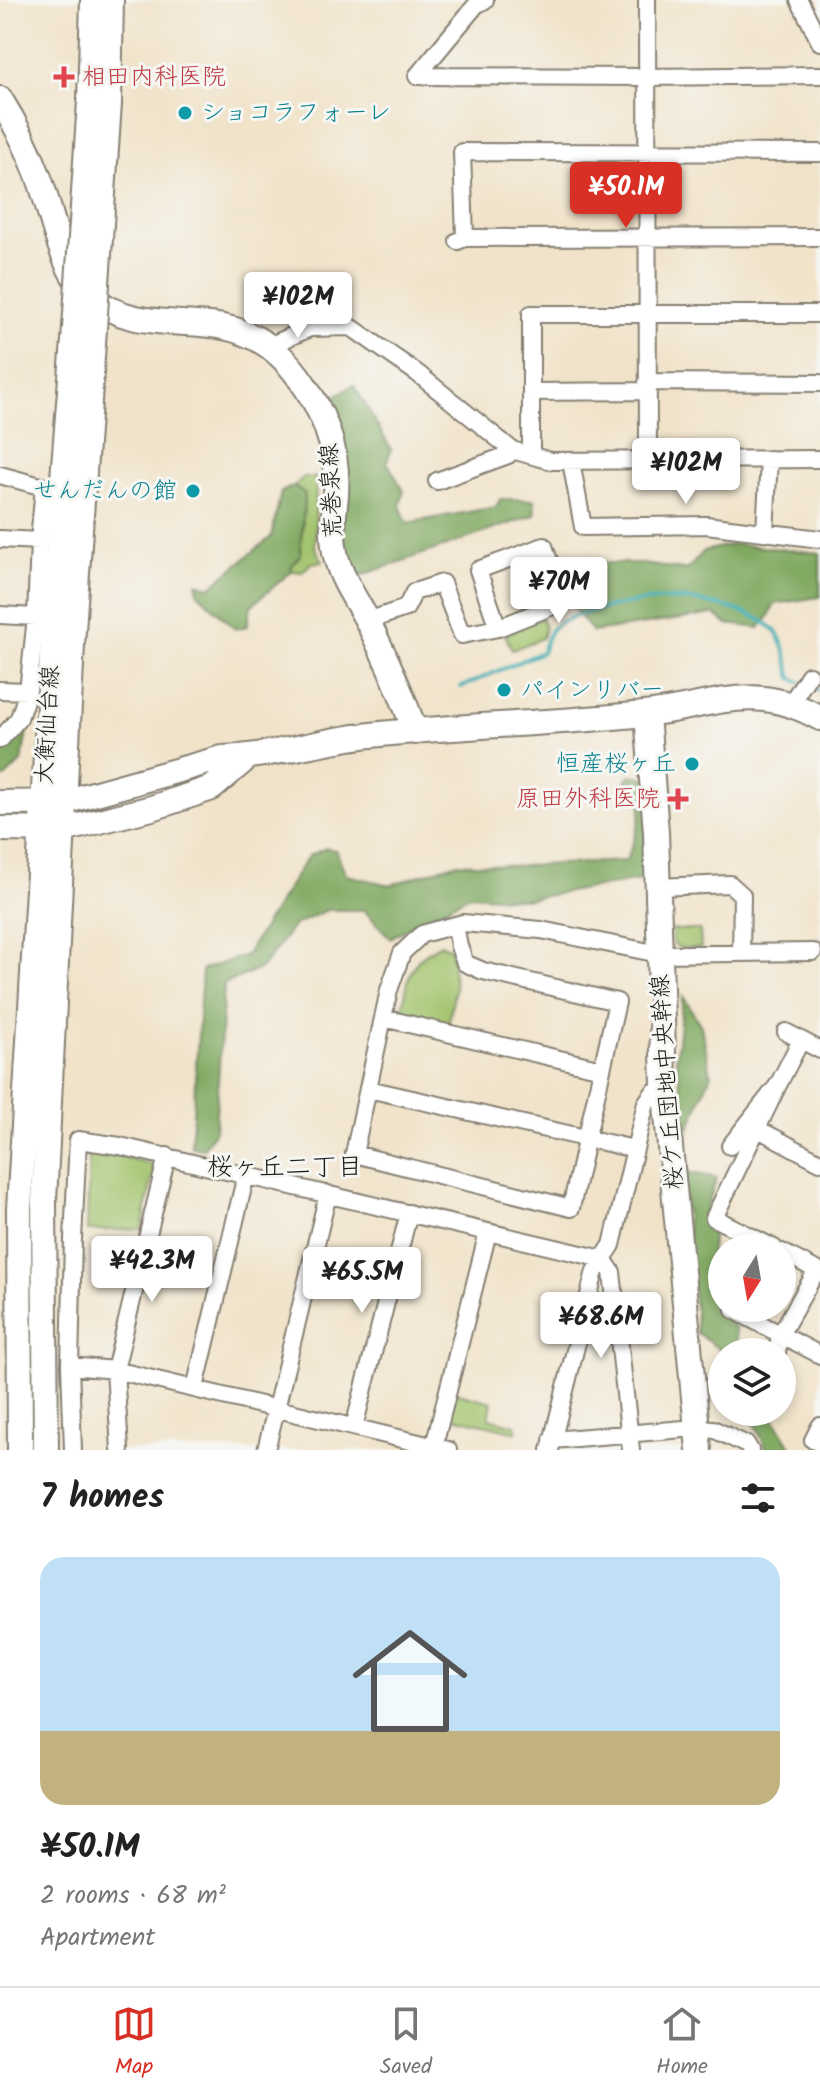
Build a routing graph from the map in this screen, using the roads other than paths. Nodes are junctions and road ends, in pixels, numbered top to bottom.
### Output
1 (93, 0) edge
2 (111, 0) edge
3 (485, 0) edge
4 (647, 0) edge
5 (799, 0) edge
6 (820, 42) edge
7 (820, 75) edge
8 (647, 77) junction
9 (0, 99) edge
10 (100, 102) junction
11 (646, 153) junction
12 (820, 153) edge
13 (646, 237) junction
14 (820, 237) edge
15 (646, 313) junction
16 (820, 314) edge
17 (271, 345) junction
18 (820, 383) edge
19 (647, 387) junction
20 (531, 392) junction
21 (512, 450) junction
22 (531, 455) junction
23 (769, 459) junction
24 (820, 459) edge
25 (648, 460) junction
26 (571, 461) junction
27 (0, 475) edge
28 (437, 481) dead end
29 (765, 532) junction
30 (0, 539) edge
31 (820, 539) edge
32 (39, 541) junction
33 (0, 615) edge
34 (36, 617) junction
35 (367, 621) junction
36 (498, 628) junction
37 (809, 675) dead end
38 (0, 690) edge
39 (28, 691) junction
40 (795, 698) junction
41 (647, 714) junction
42 (820, 718) edge
43 (415, 732) junction
44 (0, 740) edge
45 (248, 757) junction
46 (0, 803) edge
47 (54, 803) junction
48 (0, 829) edge
49 (52, 830) junction
50 (657, 887) junction
51 (455, 925) junction
52 (813, 952) dead end
53 (741, 953) junction
54 (659, 954) junction
55 (383, 1018) junction
56 (786, 1032) dead end
57 (801, 1040) junction
58 (820, 1050) edge
59 (602, 1069) junction
60 (778, 1085) junction
61 (368, 1089) junction
62 (664, 1091) junction
63 (758, 1129) junction
64 (586, 1138) junction
65 (730, 1146) dead end
66 (634, 1149) junction
67 (167, 1156) junction
68 (820, 1162) edge
69 (246, 1175) junction
70 (328, 1194) junction
71 (409, 1213) junction
72 (488, 1232) junction
73 (746, 1234) edge
74 (603, 1259) junction
75 (796, 1259) edge
76 (818, 1271) edge
77 (756, 1322) edge
78 (780, 1335) junction
79 (779, 1338) edge
80 (820, 1355) edge
81 (70, 1366) junction
82 (115, 1370) junction
83 (195, 1388) junction
84 (276, 1409) junction
85 (354, 1427) junction
86 (698, 1439) edge
87 (630, 1441) edge
88 (551, 1445) edge
89 (78, 1449) edge
90 (438, 1449) edge
91 (20, 1450) edge
92 (46, 1450) edge
93 (120, 1450) edge
94 (266, 1450) edge
95 (750, 1450) edge

1 - 10 street, 大衡仙台線
2 - 10 street, 大衡仙台線
3 - 8 street
4 - 8 street
5 - 6 street
7 - 8 street
8 - 11 street
9 - 17 street, 荒巻泉線
10 - 47 street, 大衡仙台線, bridge
11 - 12 street
11 - 13 street
11 - 13 street
13 - 14 street
13 - 15 street
15 - 16 street
15 - 19 street
15 - 20 street
17 - 21 street
17 - 35 street, 荒巻泉線
18 - 19 street
19 - 20 street
19 - 25 street
20 - 22 street
21 - 22 street
21 - 28 street
22 - 26 street
23 - 24 street
23 - 25 street
23 - 29 street
25 - 26 street
26 - 29 street
27 - 32 street
29 - 31 street
30 - 32 street
32 - 34 street
33 - 34 street
34 - 39 street
35 - 36 street
35 - 43 street, 荒巻泉線
36 - 36 street
37 - 40 street
38 - 39 street
39 - 44 street
40 - 41 street
40 - 42 street
41 - 43 street
41 - 50 street, 桜ケ丘団地中央幹線
43 - 45 street
45 - 47 street
45 - 49 street
46 - 47 street
47 - 49 street, 大衡仙台線
48 - 49 street
49 - 91 street, 大衡仙台線
49 - 92 street, 大衡仙台線
50 - 53 street
50 - 54 street, 桜ケ丘団地中央幹線
51 - 54 street
51 - 55 street
51 - 59 street
52 - 53 street
53 - 54 street
54 - 62 street, 桜ケ丘団地中央幹線
55 - 59 street
55 - 61 street
56 - 57 street
57 - 58 street
57 - 60 street
59 - 64 street
60 - 63 street
60 - 65 street
61 - 64 street
61 - 64 street
62 - 66 street
62 - 86 street, 桜ケ丘団地中央幹線
63 - 68 street
63 - 73 street
64 - 66 street
66 - 74 street
67 - 69 street
67 - 81 street
67 - 82 street
69 - 70 street
69 - 83 street
70 - 71 street
70 - 84 street
71 - 72 street
71 - 85 street
72 - 74 street
72 - 90 street
74 - 87 street
74 - 88 street
75 - 76 street
76 - 78 street
77 - 78 street
78 - 79 street
78 - 80 street
81 - 82 street
81 - 89 street
82 - 83 street
82 - 93 street
83 - 84 street
84 - 85 street
84 - 94 street
85 - 90 street
86 - 87 street
86 - 95 street
87 - 88 street

